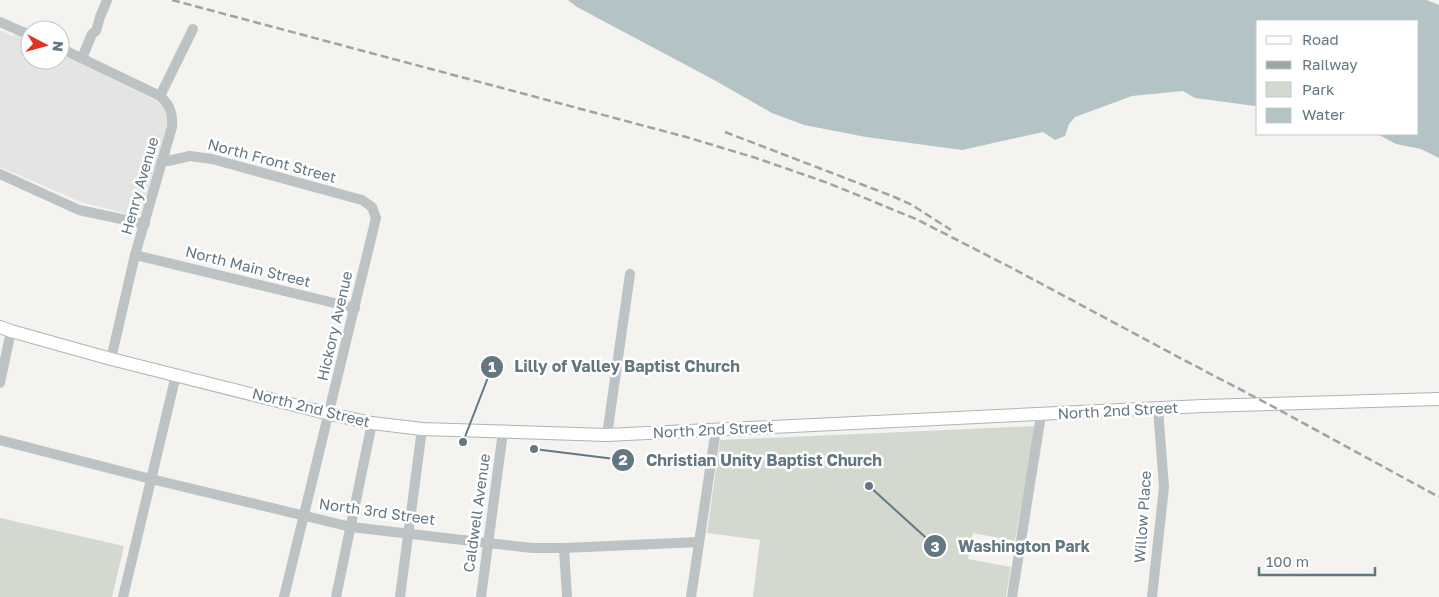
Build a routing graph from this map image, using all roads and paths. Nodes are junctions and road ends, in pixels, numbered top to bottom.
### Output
1 (107, 0) edge
2 (0, 22) edge
3 (193, 30) dead end
4 (20, 31) edge
5 (70, 53) edge
6 (82, 58) junction
7 (160, 96) junction
8 (162, 160) junction
9 (0, 174) edge
10 (372, 207) joint
11 (145, 224) junction
12 (135, 255) junction
13 (630, 274) dead end
14 (355, 308) junction
15 (5, 329) edge
16 (111, 359) junction
17 (176, 375) junction
18 (0, 383) edge
19 (1439, 399) edge
20 (1158, 409) junction
21 (330, 414) junction
22 (1041, 415) junction
23 (372, 423) junction
24 (422, 428) junction
25 (716, 429) junction
26 (503, 432) junction
27 (607, 435) junction
28 (0, 440) edge
29 (151, 479) junction
30 (305, 516) junction
31 (351, 526) junction
32 (408, 532) junction
33 (489, 542) junction
34 (699, 542) junction
35 (564, 548) junction
36 (123, 597) edge
37 (284, 597) edge
38 (336, 597) edge
39 (400, 597) edge
40 (480, 597) edge
41 (567, 597) edge
42 (691, 597) edge
43 (1012, 597) edge
44 (1152, 597) edge

1 - 6 street
2 - 4 street
3 - 7 street
5 - 6 street
6 - 7 street
7 - 8 street, Henry Avenue
8 - 10 street, North Front Street
8 - 11 street, Henry Avenue
9 - 11 street
10 - 14 street, Hickory Avenue
11 - 12 street, Henry Avenue
12 - 14 street, North Main Street
12 - 16 street, Henry Avenue
13 - 27 street
14 - 21 street, Hickory Avenue
15 - 16 main road, North 2nd Street
15 - 18 street
16 - 17 main road, North 2nd Street
17 - 21 main road, North 2nd Street
17 - 29 street
19 - 20 main road, North 2nd Street
20 - 22 main road, North 2nd Street
20 - 44 street, Willow Place
21 - 23 main road, North 2nd Street
21 - 30 street, Hickory Avenue
22 - 25 main road, North 2nd Street
22 - 43 street
23 - 24 main road, North 2nd Street
23 - 31 street
24 - 26 main road, North 2nd Street
24 - 32 street
25 - 27 main road, North 2nd Street
25 - 34 street
26 - 27 main road, North 2nd Street
26 - 33 street, Caldwell Avenue
28 - 29 street, North 3rd Street
29 - 30 street, North 3rd Street
29 - 36 street
30 - 31 street, North 3rd Street
30 - 37 street, Hickory Avenue
31 - 32 street, North 3rd Street
31 - 38 street
32 - 33 street, North 3rd Street
32 - 39 street
33 - 35 street, North 3rd Street
33 - 40 street, Caldwell Avenue
34 - 35 street, North 3rd Street
34 - 42 street
35 - 41 street

